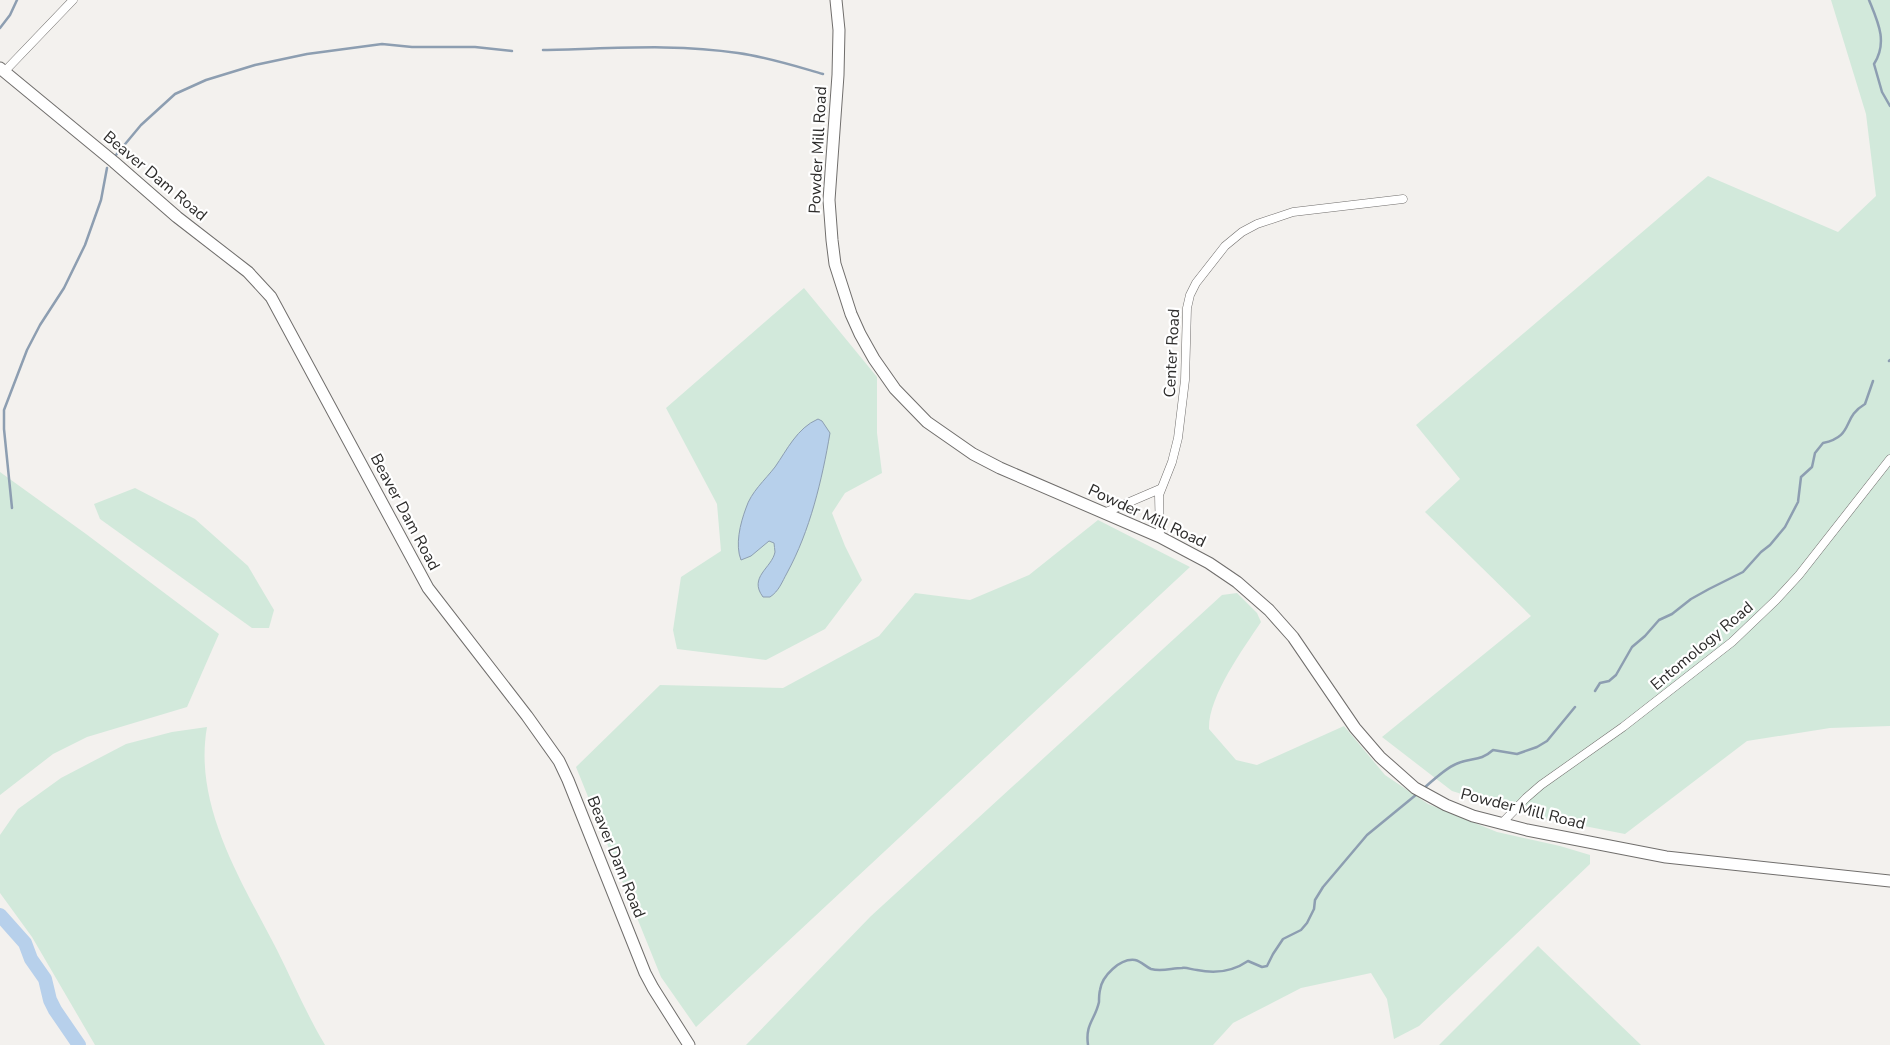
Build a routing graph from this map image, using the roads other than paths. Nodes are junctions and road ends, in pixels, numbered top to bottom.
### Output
1 (73, 0) edge
2 (836, 0) edge
3 (2, 70) edge
4 (1403, 199) dead end
5 (1890, 459) edge
6 (1160, 490) junction
7 (1104, 513) junction
8 (1160, 537) junction
9 (1502, 823) junction
10 (1890, 881) edge
11 (690, 1045) edge

1 - 3 street
2 - 7 main road, Powder Mill Road
3 - 11 main road, Beaver Dam Road
4 - 6 street, Center Road
5 - 9 street, Entomology Road
6 - 7 street
6 - 8 street, Center Road
7 - 8 main road, Powder Mill Road
8 - 9 main road, Powder Mill Road
9 - 10 main road, Powder Mill Road

